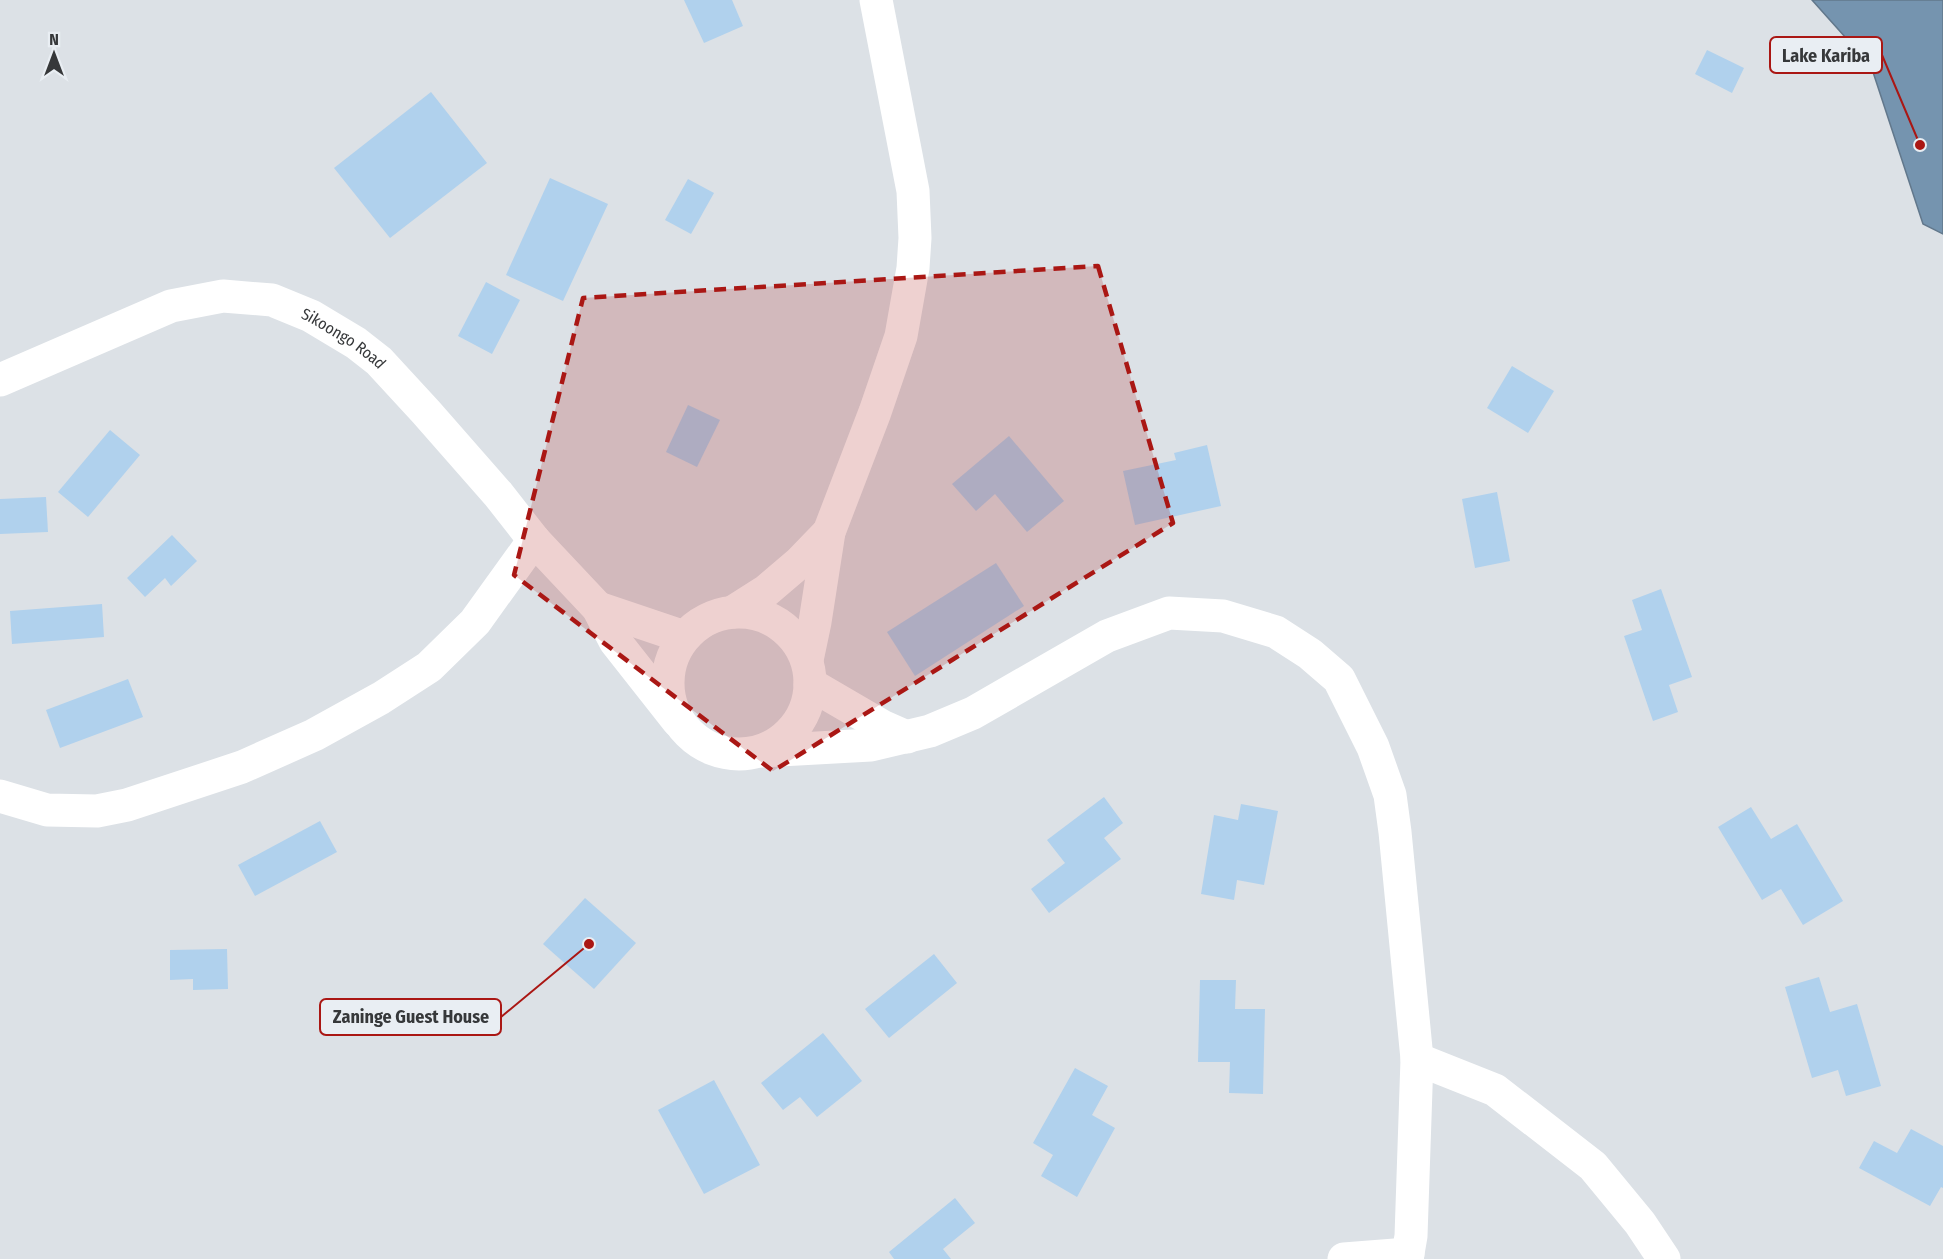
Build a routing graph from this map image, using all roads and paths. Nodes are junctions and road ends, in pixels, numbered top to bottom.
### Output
1 (876, 0) edge
2 (0, 380) edge
3 (829, 532) junction
4 (534, 540) junction
5 (598, 608) junction
6 (733, 612) junction
7 (684, 637) junction
8 (809, 672) junction
9 (678, 721) junction
10 (907, 736) junction
11 (762, 751) junction
12 (0, 796) edge
13 (1417, 1059) junction
14 (1407, 1257) edge
15 (1344, 1259) edge
16 (1664, 1259) edge

1 - 3 street
2 - 4 street, Sikoongo Road
3 - 6 street
3 - 8 street
4 - 5 street, Sikoongo Road
4 - 12 street
5 - 7 street
5 - 9 street
6 - 7 street
6 - 8 street
7 - 9 street
8 - 10 street
8 - 11 street
9 - 11 street
10 - 11 street
10 - 13 street
13 - 14 street
13 - 16 street
14 - 15 street

